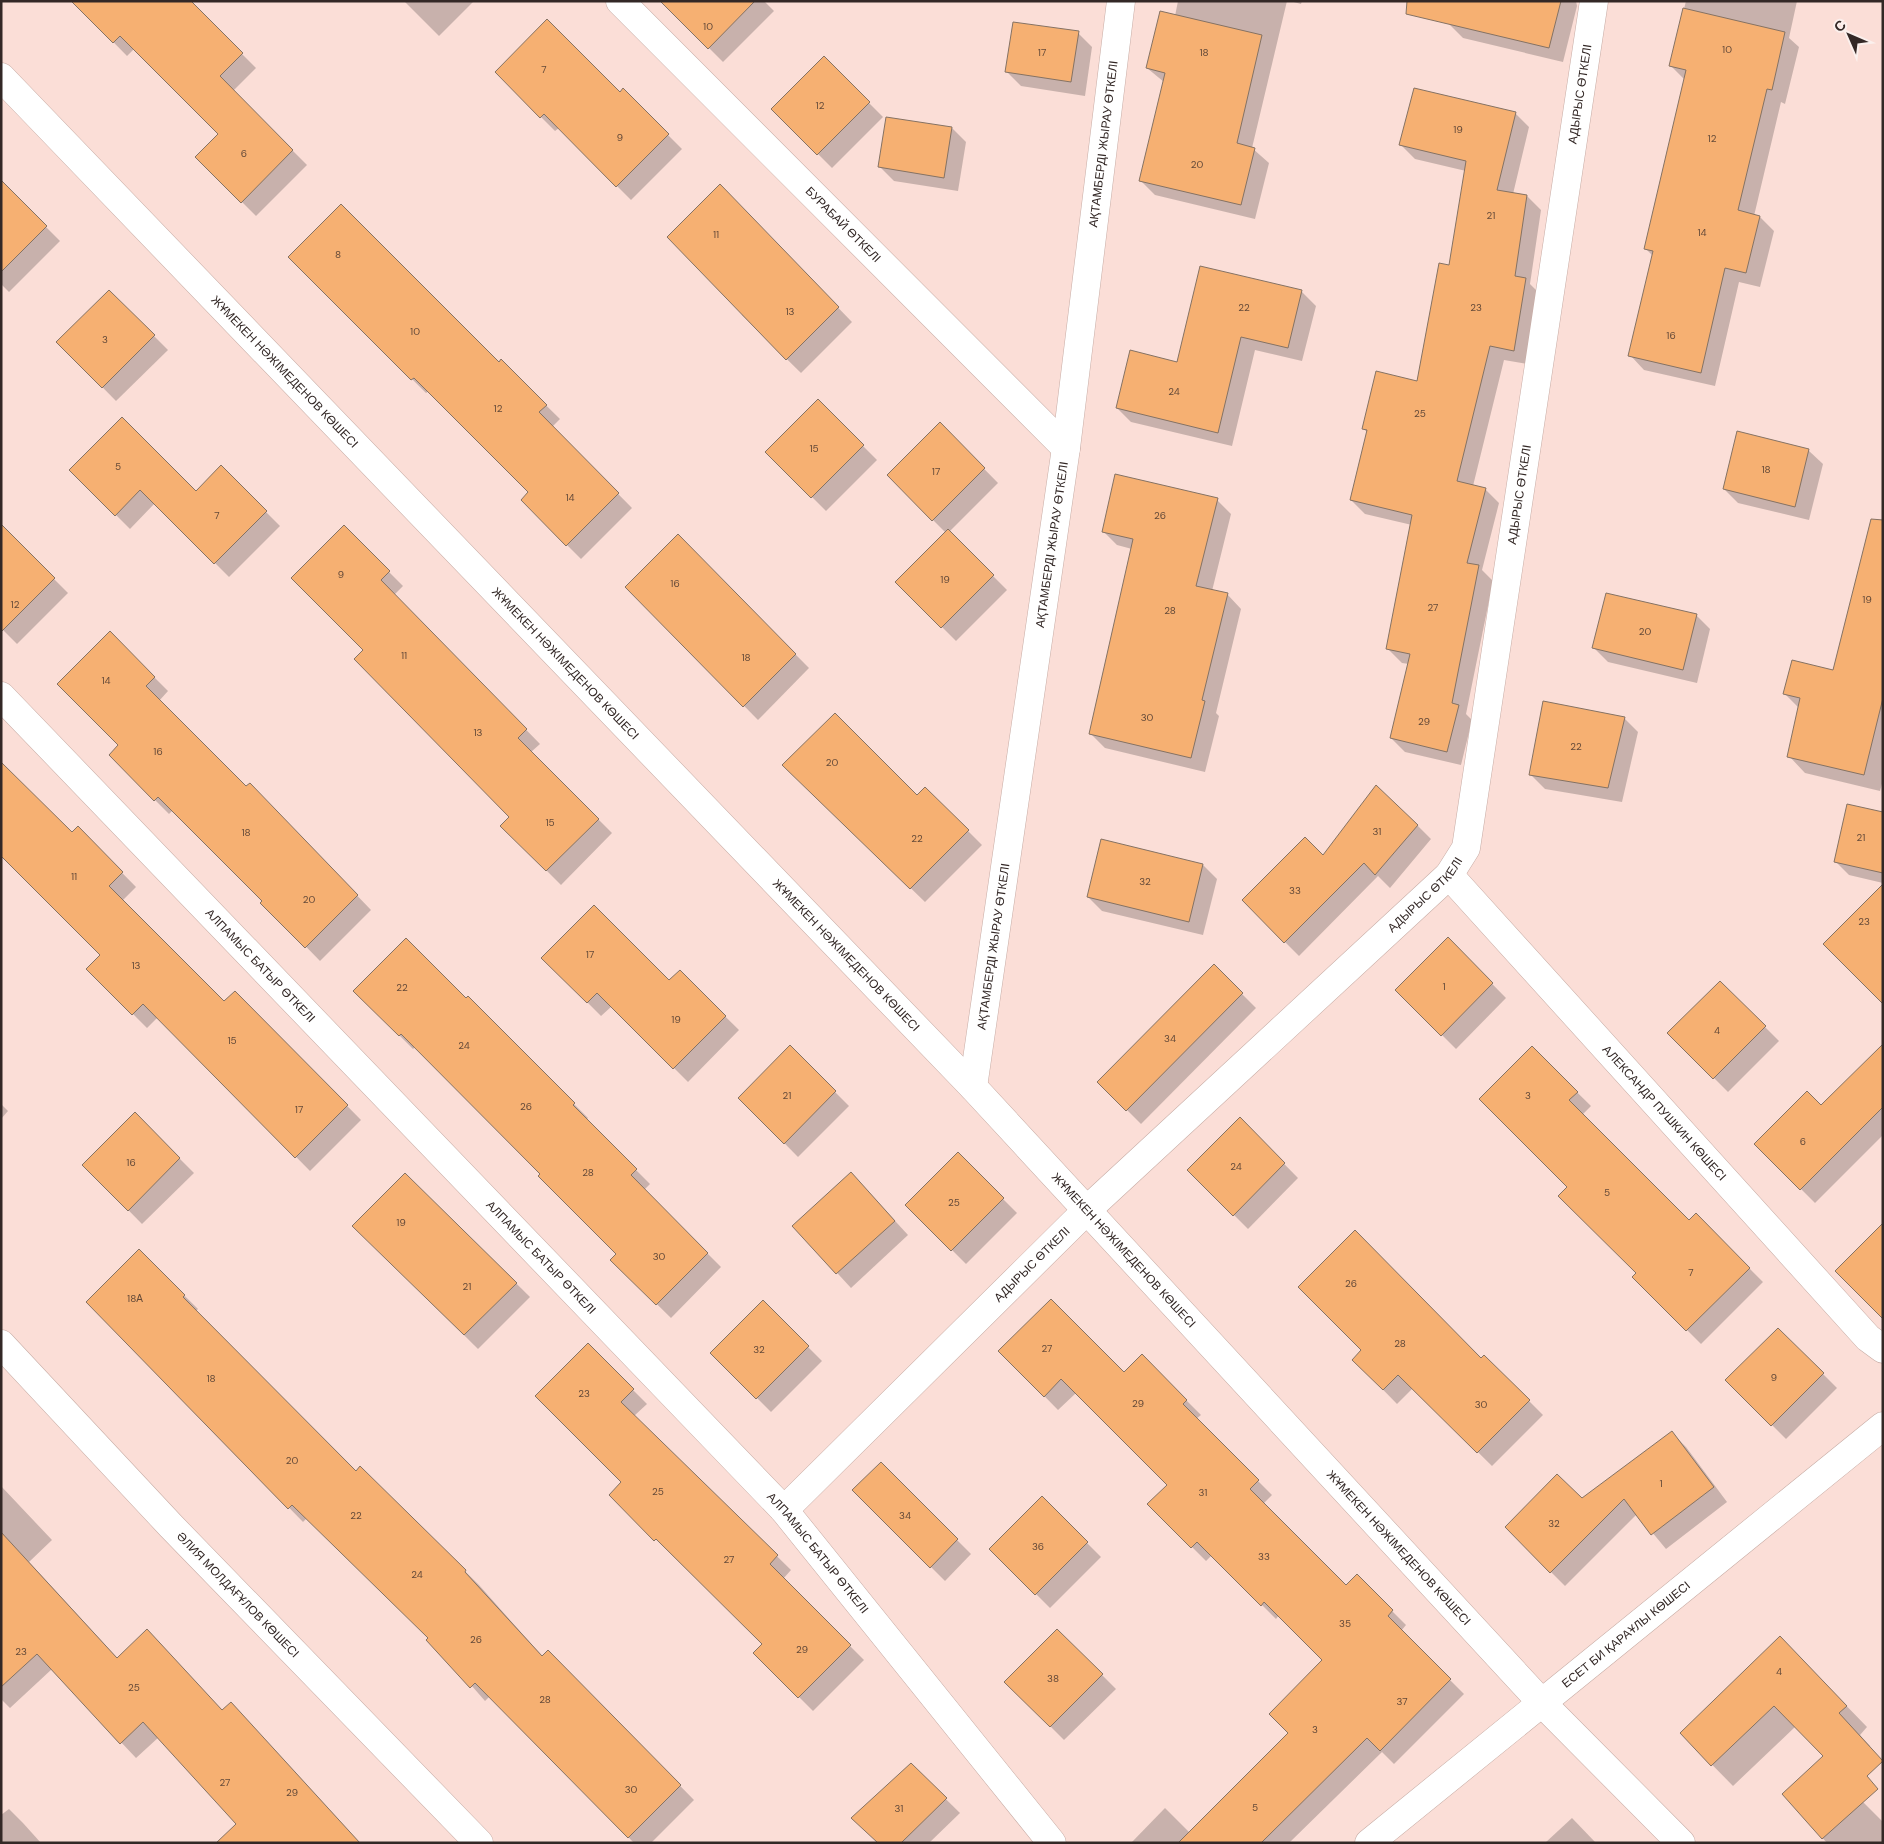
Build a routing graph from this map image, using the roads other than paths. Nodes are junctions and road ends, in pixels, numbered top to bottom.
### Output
1 (620, 1) edge
2 (1121, 1) edge
3 (1594, 1) edge
4 (1, 77) edge
5 (1066, 448) junction
6 (1, 696) edge
7 (1449, 875) junction
8 (973, 1087) junction
9 (1088, 1209) junction
10 (1, 1344) edge
11 (1883, 1349) edge
12 (1883, 1426) edge
13 (784, 1510) junction
14 (1542, 1703) junction
15 (479, 1843) edge
16 (1052, 1843) edge
17 (1369, 1843) edge
18 (1681, 1843) edge

1 - 5 street, БУРАБАЙ ӨТКЕЛІ
2 - 5 street, АҚТАМБЕРДІ ЖЫРАУ ӨТКЕЛІ
3 - 7 street, АДЫРЫС ӨТКЕЛІ
4 - 8 street, ЖҰМЕКЕН НӘЖІМЕДЕНОВ КӨШЕСІ
5 - 8 street, АҚТАМБЕРДІ ЖЫРАУ ӨТКЕЛІ
6 - 13 street, АЛПАМЫС БАТЫР ӨТКЕЛІ
7 - 9 street, АДЫРЫС ӨТКЕЛІ
7 - 11 street, АЛЕКСАНДР ПУШКИН КӨШЕСІ
8 - 9 street, ЖҰМЕКЕН НӘЖІМЕДЕНОВ КӨШЕСІ
9 - 13 street, АДЫРЫС ӨТКЕЛІ
9 - 14 street, ЖҰМЕКЕН НӘЖІМЕДЕНОВ КӨШЕСІ
10 - 15 street, ӘЛИЯ МОЛДАҒҰЛОВ КӨШЕСІ
12 - 14 street, ЕСЕТ БИ ҚАРАҰЛЫ КӨШЕСІ
13 - 16 street, АЛПАМЫС БАТЫР ӨТКЕЛІ
14 - 17 street, ЕСЕТ БИ ҚАРАҰЛЫ КӨШЕСІ
14 - 18 street, ЖҰМЕКЕН НӘЖІМЕДЕНОВ КӨШЕСІ

